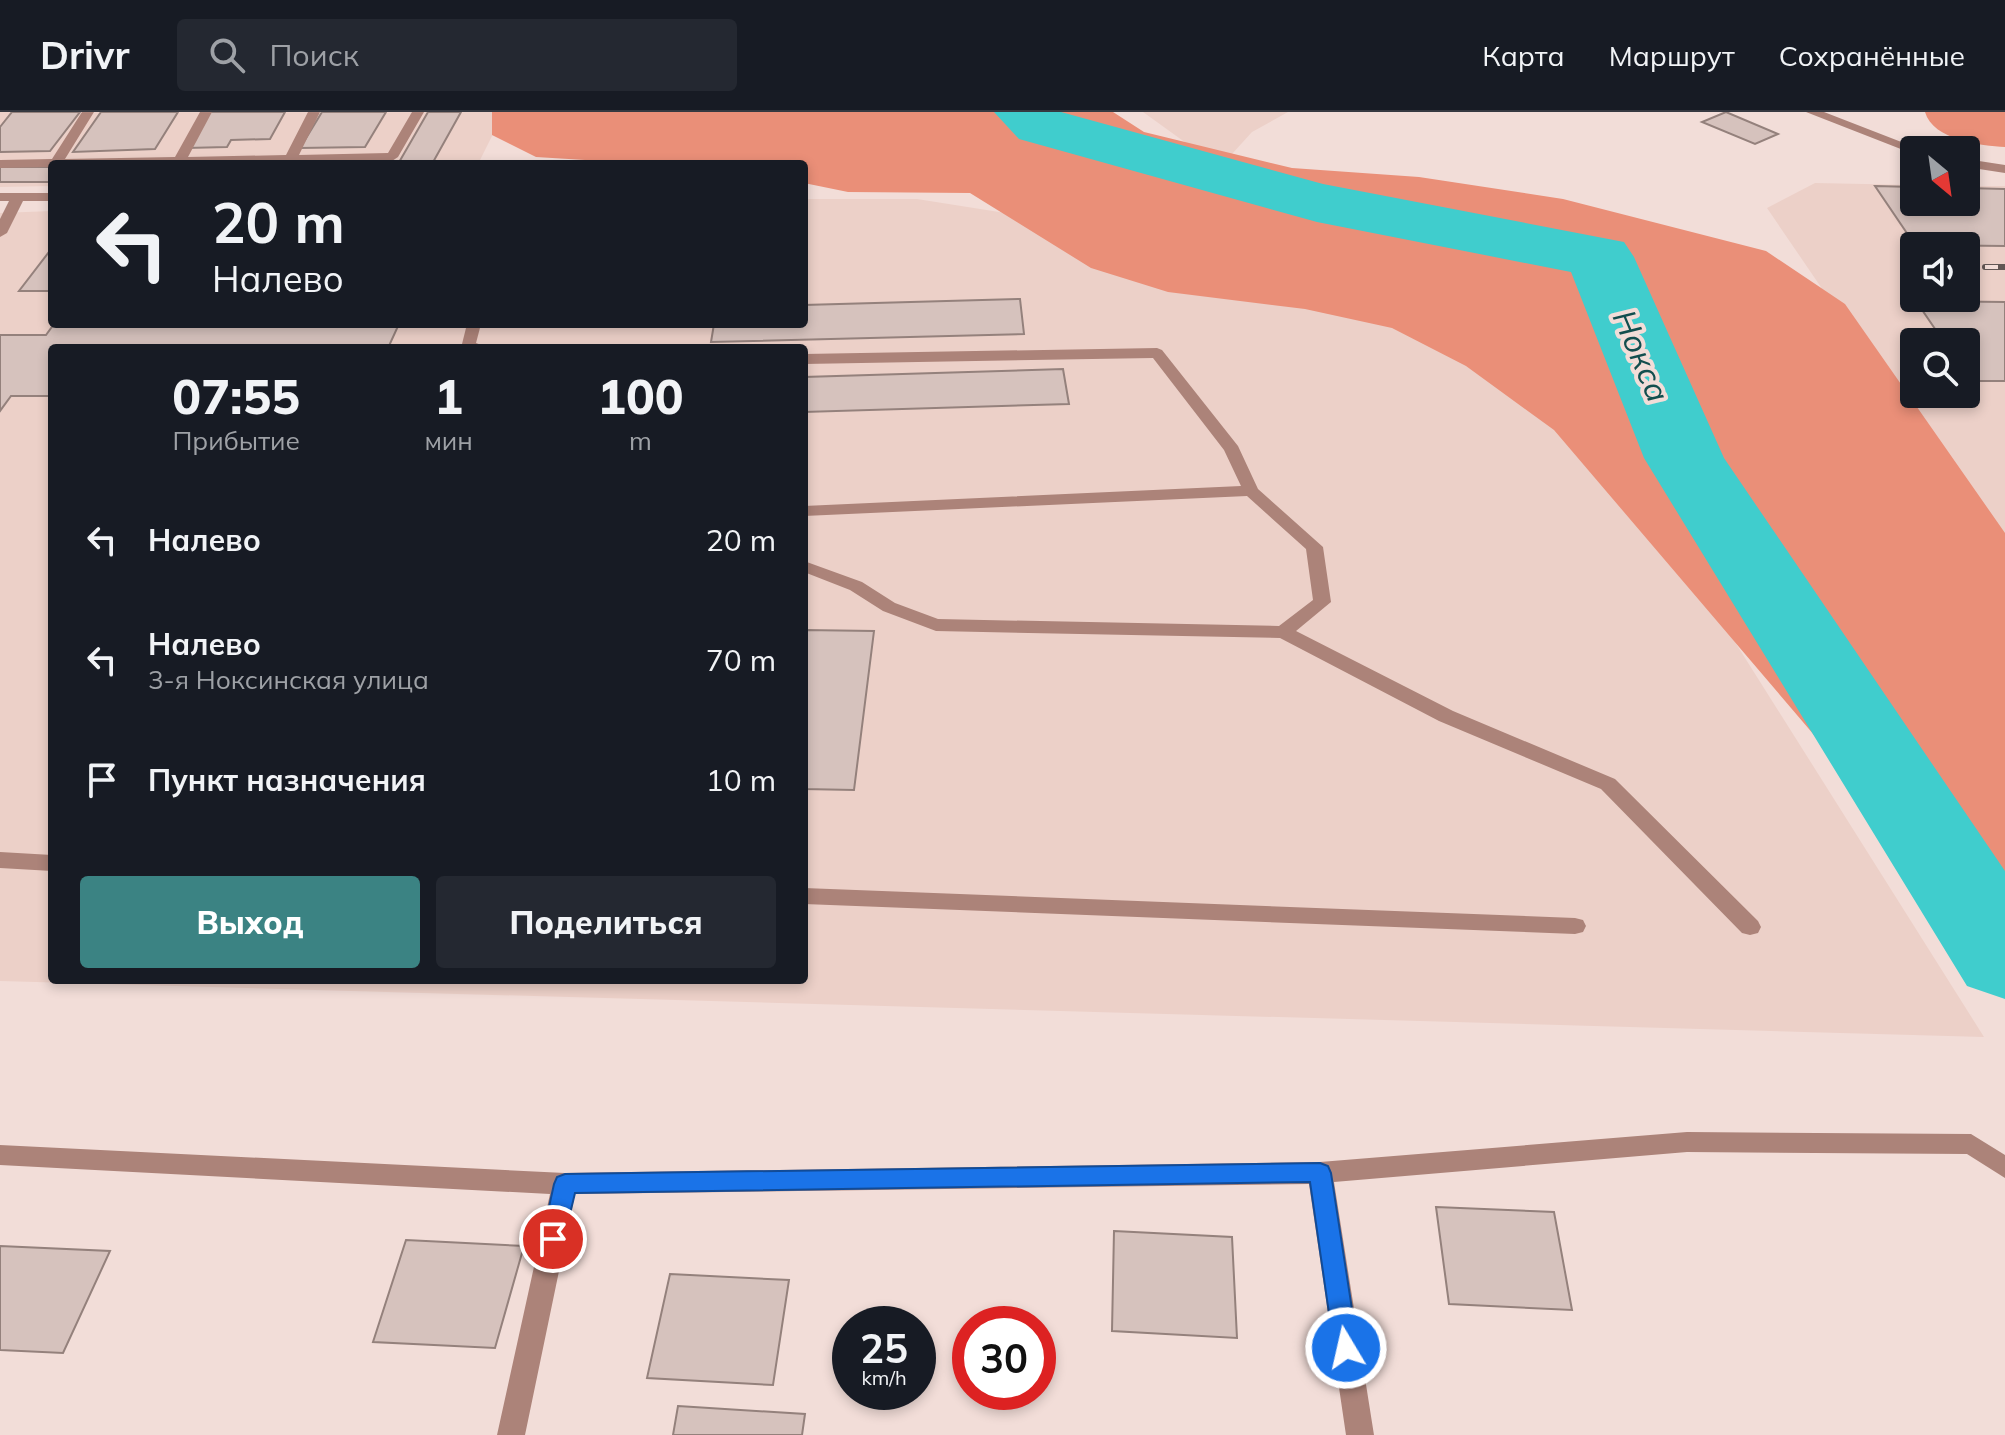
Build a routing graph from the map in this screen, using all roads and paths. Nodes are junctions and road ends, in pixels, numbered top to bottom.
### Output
1 (88, 112) edge
2 (206, 112) edge
3 (314, 112) edge
4 (418, 112) edge
5 (1812, 112) edge
6 (1900, 144) edge
7 (290, 159) junction
8 (58, 160) edge
9 (180, 160) joint
10 (48, 162) edge
11 (0, 164) edge
12 (1980, 165) edge
13 (2005, 169) edge
14 (0, 197) edge
15 (18, 197) junction
16 (48, 197) edge
17 (0, 233) edge
18 (808, 359) edge
19 (1251, 491) junction
20 (808, 511) edge
21 (808, 568) edge
22 (1283, 632) junction
23 (0, 860) edge
24 (48, 863) edge
25 (808, 896) edge
26 (1575, 926) dead end
27 (1750, 927) dead end
28 (0, 1155) edge
29 (2005, 1168) edge
30 (1320, 1173) junction
31 (565, 1184) junction
32 (511, 1435) edge
33 (1360, 1435) edge

1 - 8 street
2 - 9 street
3 - 7 street
4 - 7 street
5 - 6 street
7 - 9 street
10 - 11 street
12 - 13 street
14 - 15 street
15 - 16 street
15 - 17 street
18 - 19 street
19 - 20 street
19 - 22 street
21 - 22 street
22 - 27 street
23 - 24 street
25 - 26 street
28 - 31 street
29 - 30 street
30 - 31 street
30 - 33 street
31 - 32 street

